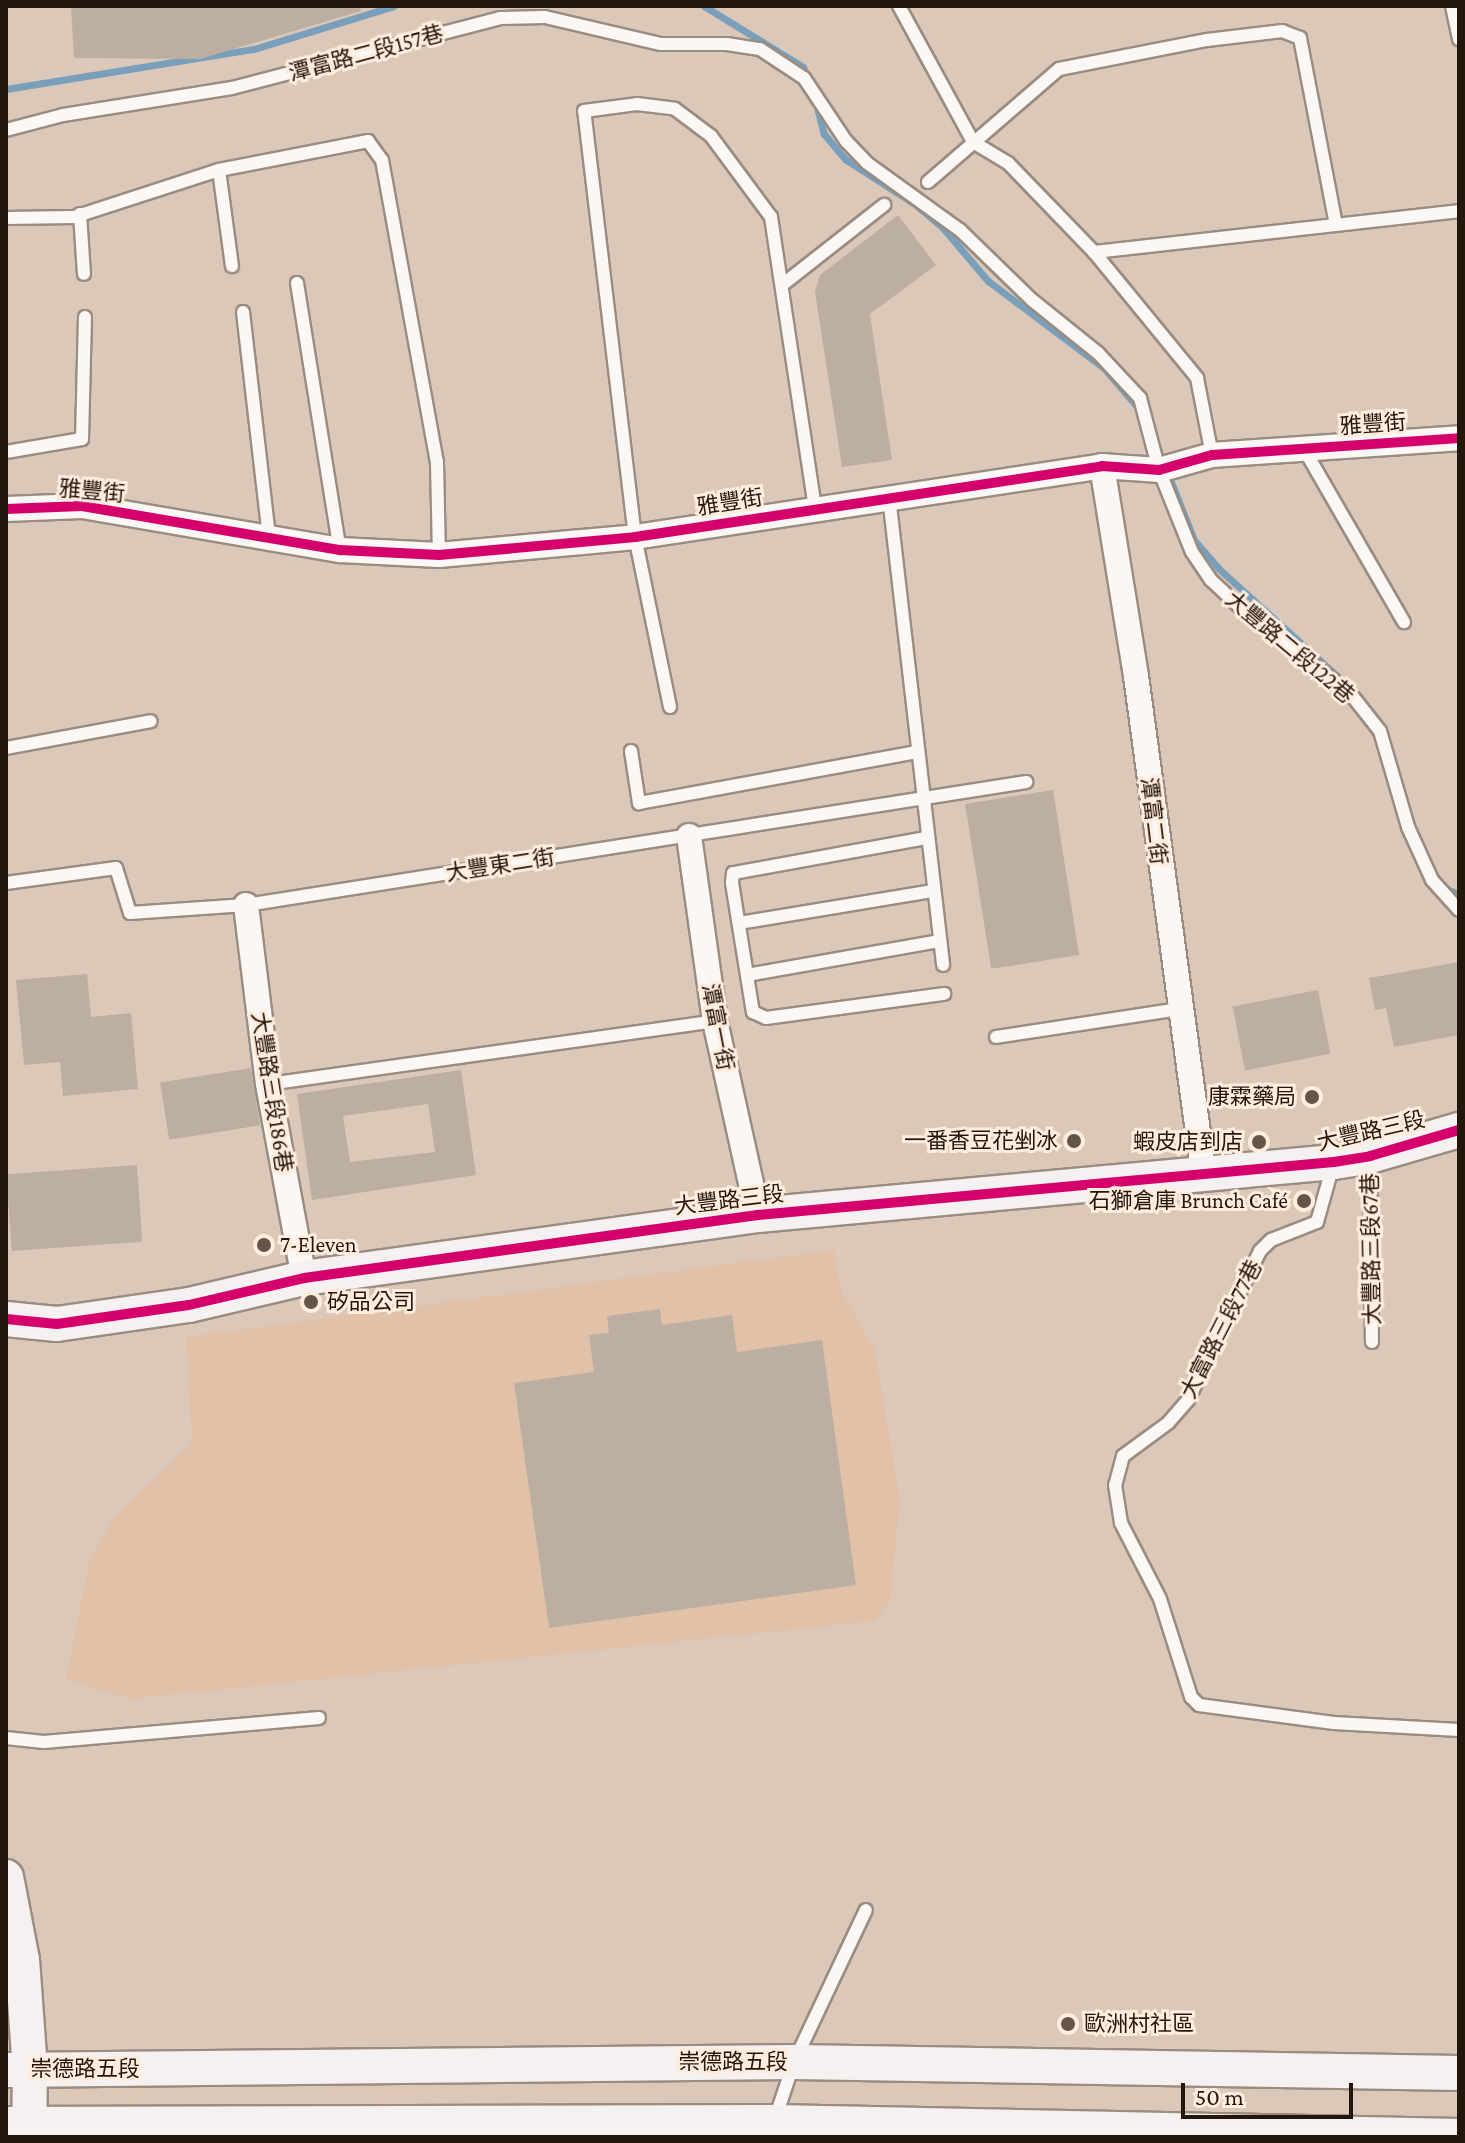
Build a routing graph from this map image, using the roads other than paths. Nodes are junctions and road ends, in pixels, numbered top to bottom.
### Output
1 (899, 6) edge
2 (1452, 6) edge
3 (1459, 39) edge
4 (6, 130) edge
5 (973, 142) junction
6 (219, 170) junction
7 (928, 182) dead end
8 (884, 205) dead end
9 (1459, 211) edge
10 (80, 214) junction
11 (6, 218) edge
12 (1336, 225) junction
13 (1094, 252) junction
14 (232, 266) dead end
15 (84, 274) dead end
16 (297, 283) dead end
17 (782, 285) junction
18 (243, 312) dead end
19 (85, 317) dead end
20 (1459, 438) edge
21 (1304, 449) junction
22 (6, 452) edge
23 (1212, 455) junction
24 (1102, 466) junction
25 (1159, 470) junction
26 (889, 497) junction
27 (6, 509) edge
28 (815, 509) junction
29 (269, 537) junction
30 (635, 537) junction
31 (340, 550) junction
32 (439, 555) junction
33 (1404, 622) dead end
34 (670, 707) dead end
35 (151, 721) dead end
36 (6, 748) edge
37 (631, 751) dead end
38 (916, 752) junction
39 (1026, 782) dead end
40 (921, 797) junction
41 (689, 836) junction
42 (926, 838) junction
43 (6, 883) edge
44 (933, 891) junction
45 (246, 905) junction
46 (1459, 910) edge
47 (739, 923) junction
48 (940, 941) junction
49 (943, 965) dead end
50 (747, 975) junction
51 (944, 994) dead end
52 (1180, 1009) junction
53 (715, 1021) junction
54 (996, 1037) dead end
55 (268, 1084) junction
56 (1459, 1130) edge
57 (1370, 1156) junction
58 (1334, 1162) junction
59 (1204, 1176) junction
60 (758, 1215) junction
61 (304, 1278) junction
62 (6, 1319) edge
63 (1372, 1342) dead end
64 (319, 1718) dead end
65 (1459, 1730) edge
66 (6, 1738) edge
67 (6, 1877) edge
68 (866, 1910) dead end
69 (794, 2062) junction
70 (18, 2069) edge
71 (1459, 2073) edge
72 (774, 2122) junction
73 (22, 2128) edge
74 (1459, 2136) edge

1 - 5 lane
2 - 3 lane
4 - 25 lane, 潭富路二段157巷
5 - 7 lane
5 - 12 lane
5 - 13 lane
6 - 10 lane
6 - 14 lane
6 - 32 lane
8 - 17 lane
9 - 12 lane
10 - 11 lane
10 - 15 lane
12 - 13 lane
13 - 23 lane
16 - 31 lane
17 - 28 lane
17 - 30 lane
18 - 29 lane
19 - 22 lane
20 - 21 street, 雅豐街
21 - 23 street, 雅豐街
21 - 33 lane
23 - 25 street, 雅豐街
24 - 25 street, 雅豐街
24 - 26 street, 雅豐街
24 - 52 street, 潭富二街
25 - 46 lane, 大豐路二段122巷
26 - 28 street, 雅豐街
26 - 38 lane
27 - 29 street, 雅豐街
28 - 30 street, 雅豐街
29 - 31 street, 雅豐街
30 - 32 street, 雅豐街
30 - 34 lane
31 - 32 street, 雅豐街
35 - 36 lane
37 - 38 lane
38 - 40 lane
39 - 40 lane, 大豐東二街
40 - 41 lane, 大豐東二街
40 - 42 lane
41 - 45 lane, 大豐東二街
41 - 53 street, 潭富一街
42 - 44 lane
42 - 47 lane
43 - 45 lane, 大豐東二街
44 - 47 lane
44 - 48 lane
45 - 55 street, 大豐路三段186巷
47 - 50 lane
48 - 49 lane
48 - 50 lane
50 - 51 lane
52 - 54 lane
52 - 59 street, 潭富二街
53 - 55 lane
53 - 60 street, 潭富一街
55 - 61 street, 大豐路三段186巷
56 - 57 street, 大豐路三段
57 - 58 street, 大豐路三段
57 - 63 lane, 大豐路三段67巷
58 - 59 street, 大豐路三段
58 - 65 lane, 大富路三段77巷
59 - 60 street, 大豐路三段
60 - 61 street, 大豐路三段
61 - 62 street, 大豐路三段
64 - 66 lane
67 - 70 street
68 - 69 lane
69 - 70 street, 崇德路五段
69 - 71 street, 崇德路五段
69 - 72 lane
70 - 73 street
72 - 73 street
72 - 74 street

